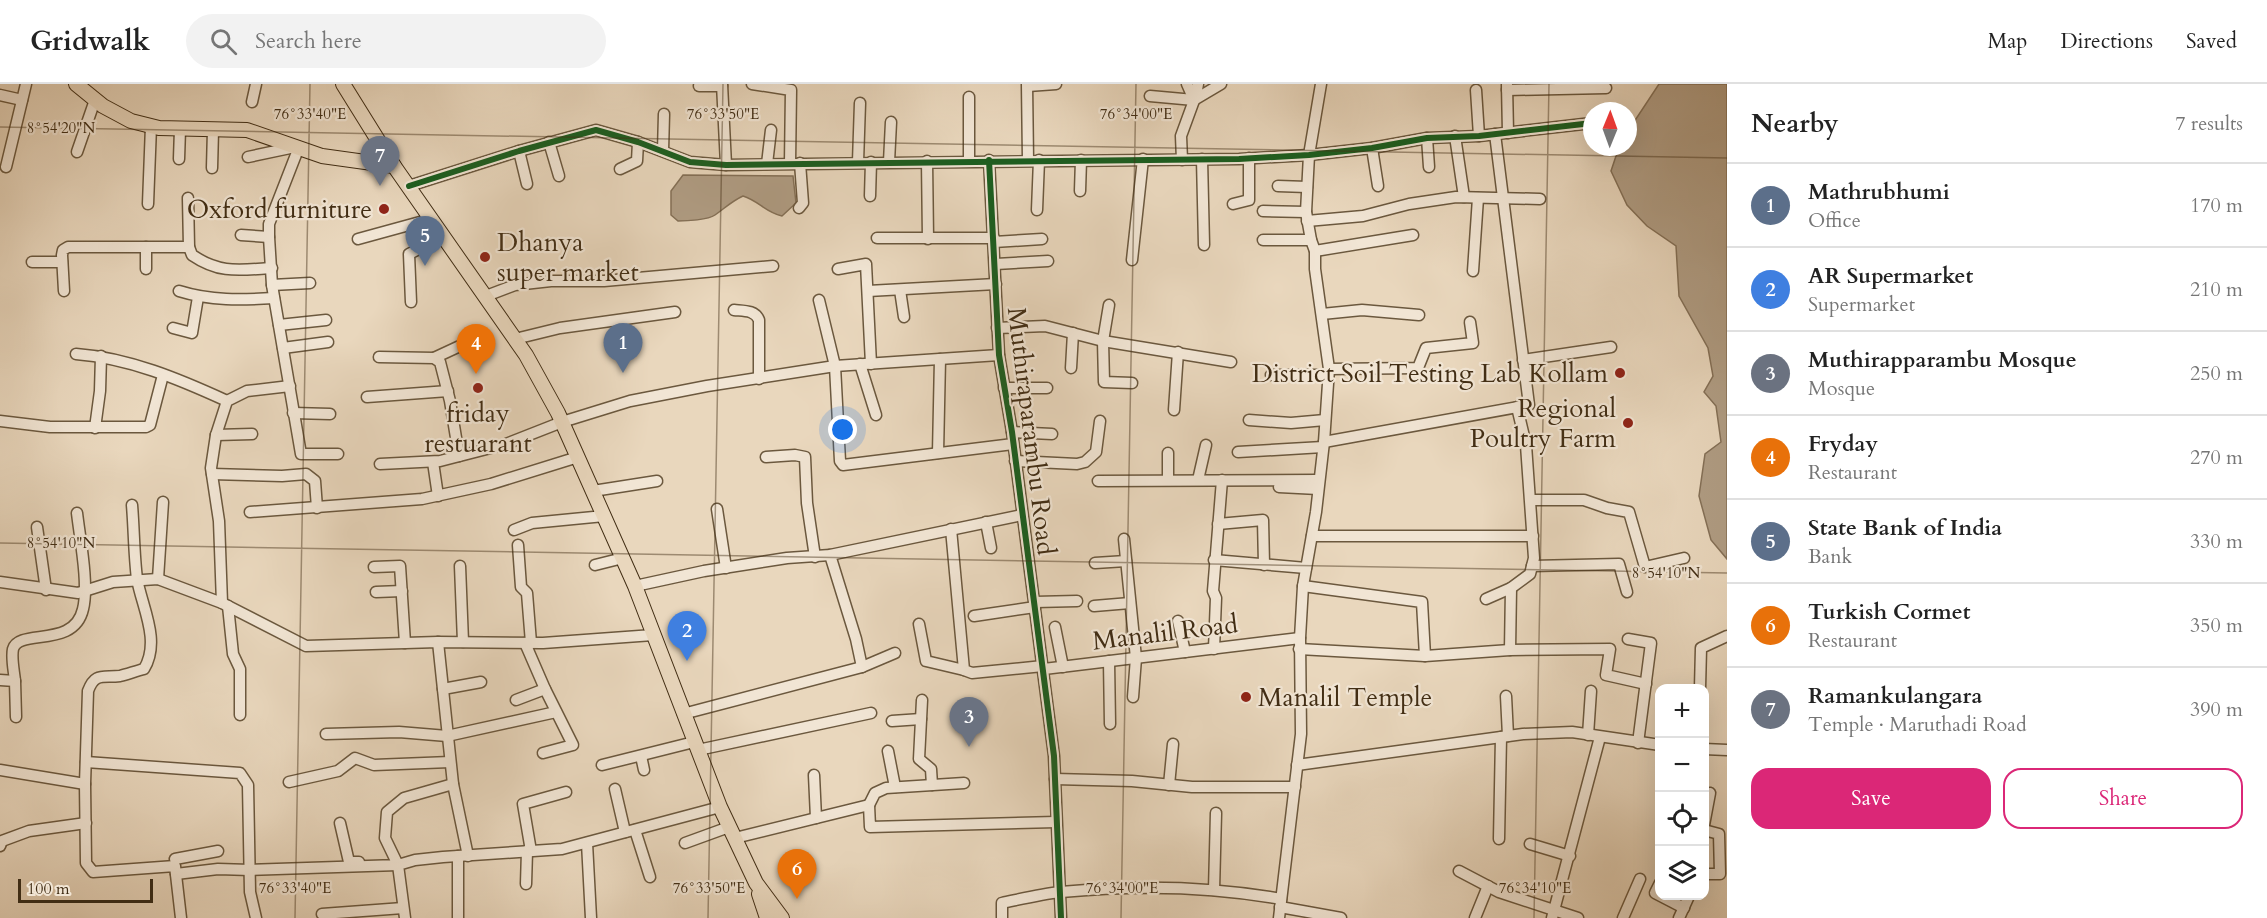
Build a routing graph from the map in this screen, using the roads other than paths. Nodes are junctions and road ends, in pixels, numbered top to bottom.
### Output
1 (26, 84) edge
2 (76, 84) edge
3 (256, 84) edge
4 (343, 84) edge
5 (752, 84) edge
6 (1056, 84) edge
7 (1187, 84) edge
8 (1198, 84) edge
9 (1221, 84) edge
10 (1321, 84) edge
11 (722, 85) edge
12 (1027, 85) edge
13 (699, 86) dead end
14 (774, 86) edge
15 (1507, 87) edge
16 (1606, 88) dead end
17 (1476, 90) dead end
18 (0, 95) edge
19 (1150, 96) dead end
20 (969, 97) dead end
21 (22, 100) junction
22 (95, 100) junction
23 (1194, 100) junction
24 (252, 102) dead end
25 (860, 103) dead end
26 (664, 114) dead end
27 (891, 122) dead end
28 (1583, 124) edge
29 (151, 126) junction
30 (180, 129) junction
31 (213, 130) junction
32 (771, 130) dead end
33 (1508, 133) junction
34 (1495, 134) junction
35 (1455, 136) junction
36 (1479, 136) junction
37 (1426, 138) junction
38 (549, 142) junction
39 (638, 142) junction
40 (298, 147) junction
41 (1372, 148) junction
42 (519, 151) junction
43 (77, 152) dead end
44 (663, 152) junction
45 (1309, 155) junction
46 (248, 157) dead end
47 (1250, 158) junction
48 (179, 159) dead end
49 (1143, 159) junction
50 (1182, 159) junction
51 (1202, 159) junction
52 (989, 160) junction
53 (1034, 160) junction
54 (1081, 160) junction
55 (927, 161) junction
56 (969, 161) junction
57 (858, 162) junction
58 (871, 162) junction
59 (888, 162) junction
60 (795, 163) junction
61 (767, 164) junction
62 (726, 165) junction
63 (394, 166) junction
64 (6, 167) dead end
65 (1429, 167) dead end
66 (212, 168) dead end
67 (620, 170) dead end
68 (560, 176) dead end
69 (527, 184) dead end
70 (408, 186) junction
71 (1278, 186) dead end
72 (1378, 186) dead end
73 (1307, 187) junction
74 (1080, 191) dead end
75 (870, 196) dead end
76 (188, 198) dead end
77 (1464, 198) junction
78 (1478, 198) junction
79 (1503, 198) junction
80 (1540, 199) dead end
81 (148, 204) dead end
82 (1233, 204) dead end
83 (799, 208) dead end
84 (1037, 210) dead end
85 (1263, 211) dead end
86 (1306, 216) junction
87 (431, 219) junction
88 (241, 235) dead end
89 (1413, 235) dead end
90 (444, 236) junction
91 (269, 237) junction
92 (877, 238) dead end
93 (928, 238) junction
94 (358, 239) dead end
95 (1042, 239) dead end
96 (994, 240) junction
97 (1263, 240) dead end
98 (1204, 245) dead end
99 (1313, 245) junction
100 (146, 247) junction
101 (189, 247) junction
102 (1132, 260) dead end
103 (1048, 261) dead end
104 (32, 262) dead end
105 (62, 262) junction
106 (996, 264) junction
107 (773, 266) dead end
108 (272, 268) junction
109 (146, 269) dead end
110 (838, 269) dead end
111 (1473, 271) dead end
112 (310, 283) dead end
113 (996, 284) junction
114 (272, 285) junction
115 (900, 290) junction
116 (64, 291) dead end
117 (178, 291) dead end
118 (868, 291) junction
119 (486, 296) junction
120 (198, 297) junction
121 (274, 298) junction
122 (819, 300) dead end
123 (411, 302) dead end
124 (1109, 305) dead end
125 (734, 310) dead end
126 (675, 312) dead end
127 (1322, 315) junction
128 (1419, 315) dead end
129 (904, 317) dead end
130 (326, 320) dead end
131 (1470, 322) dead end
132 (279, 325) junction
133 (173, 328) dead end
134 (997, 328) junction
135 (1073, 333) junction
136 (515, 339) junction
137 (1103, 340) junction
138 (328, 342) dead end
139 (462, 345) dead end
140 (283, 348) junction
141 (1611, 348) dead end
142 (1178, 352) junction
143 (76, 354) dead end
144 (999, 355) junction
145 (101, 356) junction
146 (379, 357) dead end
147 (434, 358) junction
148 (940, 359) junction
149 (1523, 360) junction
150 (1231, 362) dead end
151 (866, 364) junction
152 (836, 366) junction
153 (1071, 368) dead end
154 (1328, 372) junction
155 (163, 375) junction
156 (1271, 375) dead end
157 (759, 379) junction
158 (1132, 383) dead end
159 (290, 386) junction
160 (1004, 388) junction
161 (1047, 388) dead end
162 (448, 391) junction
163 (367, 397) dead end
164 (227, 401) junction
165 (1516, 407) junction
166 (1174, 410) dead end
167 (293, 413) junction
168 (330, 414) dead end
169 (876, 415) dead end
170 (1249, 420) dead end
171 (1325, 420) junction
172 (0, 421) edge
173 (1100, 421) dead end
174 (562, 422) junction
175 (95, 428) junction
176 (1012, 432) junction
177 (252, 434) dead end
178 (1052, 434) dead end
179 (216, 435) junction
180 (1013, 444) junction
181 (1206, 445) dead end
182 (1324, 445) junction
183 (1238, 452) dead end
184 (938, 453) junction
185 (1168, 453) dead end
186 (301, 454) junction
187 (338, 454) dead end
188 (459, 456) junction
189 (766, 457) dead end
190 (578, 458) junction
191 (1015, 461) junction
192 (434, 462) junction
193 (380, 464) dead end
194 (212, 474) junction
195 (306, 474) junction
196 (1168, 480) junction
197 (1198, 480) junction
198 (1222, 480) junction
199 (1098, 481) dead end
200 (657, 482) dead end
201 (1319, 485) junction
202 (1279, 487) dead end
203 (593, 491) junction
204 (438, 496) junction
205 (1531, 500) junction
206 (164, 502) dead end
207 (132, 505) dead end
208 (317, 508) junction
209 (717, 509) dead end
210 (250, 512) dead end
211 (77, 513) dead end
212 (1022, 515) junction
213 (604, 516) junction
214 (986, 522) junction
215 (1218, 524) junction
216 (37, 527) dead end
217 (951, 529) junction
218 (514, 530) dead end
219 (1312, 536) junction
220 (1533, 536) junction
221 (1124, 539) dead end
222 (518, 545) dead end
223 (991, 548) dead end
224 (830, 555) junction
225 (815, 557) junction
226 (622, 558) junction
227 (1684, 558) dead end
228 (1214, 560) junction
229 (1126, 561) junction
230 (1095, 563) dead end
231 (595, 565) dead end
232 (1264, 565) junction
233 (460, 566) dead end
234 (1532, 566) junction
235 (374, 567) dead end
236 (726, 568) junction
237 (1306, 568) junction
238 (158, 579) junction
239 (138, 580) junction
240 (0, 582) edge
241 (635, 586) junction
242 (1303, 586) junction
243 (1511, 588) junction
244 (46, 590) junction
245 (85, 591) junction
246 (402, 591) junction
247 (376, 592) dead end
248 (1627, 592) dead end
249 (1486, 599) dead end
250 (1077, 601) dead end
251 (1130, 603) junction
252 (225, 604) junction
253 (1035, 605) junction
254 (1094, 606) dead end
255 (974, 616) dead end
256 (1178, 621) dead end
257 (919, 624) dead end
258 (1055, 627) dead end
259 (653, 635) junction
260 (1727, 636) edge
261 (1296, 639) junction
262 (1628, 639) dead end
263 (438, 642) junction
264 (463, 642) junction
265 (528, 643) junction
266 (405, 644) junction
267 (1214, 649) junction
268 (1299, 650) junction
269 (1510, 651) junction
270 (1185, 652) junction
271 (895, 653) dead end
272 (1425, 656) junction
273 (1136, 658) junction
274 (1109, 661) junction
275 (862, 667) junction
276 (1043, 667) junction
277 (1063, 667) junction
278 (964, 670) junction
279 (0, 681) edge
280 (15, 681) junction
281 (481, 682) dead end
282 (1646, 684) junction
283 (1700, 684) edge
284 (443, 688) junction
285 (545, 689) junction
286 (1591, 691) dead end
287 (1506, 696) dead end
288 (1133, 697) dead end
289 (516, 700) dead end
290 (922, 700) dead end
291 (556, 712) junction
292 (683, 714) junction
293 (871, 714) dead end
294 (240, 715) dead end
295 (16, 717) dead end
296 (921, 718) junction
297 (892, 721) dead end
298 (1110, 724) dead end
299 (326, 734) dead end
300 (1588, 735) junction
301 (447, 736) junction
302 (1504, 737) junction
303 (1600, 737) junction
304 (1638, 743) junction
305 (1173, 744) dead end
306 (1655, 745) edge
307 (696, 746) junction
308 (1709, 749) edge
309 (1727, 750) edge
310 (888, 751) dead end
311 (543, 753) dead end
312 (641, 756) junction
313 (86, 762) junction
314 (450, 762) junction
315 (602, 765) dead end
316 (1297, 765) junction
317 (0, 770) edge
318 (644, 770) dead end
319 (814, 775) dead end
320 (1055, 779) junction
321 (289, 782) dead end
322 (453, 783) junction
323 (964, 783) dead end
324 (86, 784) junction
325 (932, 785) junction
326 (1169, 785) junction
327 (895, 787) junction
328 (1295, 787) junction
329 (615, 789) dead end
330 (566, 792) dead end
331 (1710, 793) dead end
332 (1709, 798) edge
333 (869, 805) junction
334 (720, 807) junction
335 (1216, 813) dead end
336 (816, 818) junction
337 (340, 822) dead end
338 (1056, 822) junction
339 (86, 823) junction
340 (630, 831) junction
341 (1709, 831) edge
342 (732, 832) junction
343 (1500, 839) dead end
344 (587, 843) junction
345 (685, 843) dead end
346 (1530, 844) dead end
347 (0, 846) edge
348 (218, 851) dead end
349 (529, 851) junction
350 (463, 856) junction
351 (1570, 856) junction
352 (175, 859) dead end
353 (397, 862) junction
354 (250, 870) junction
355 (1459, 871) dead end
356 (176, 874) junction
357 (1709, 874) edge
358 (650, 877) dead end
359 (1640, 879) dead end
360 (756, 883) junction
361 (526, 884) dead end
362 (1488, 886) junction
363 (1214, 890) junction
364 (1060, 892) junction
365 (1664, 900) edge
366 (369, 905) dead end
367 (1280, 908) edge
368 (404, 910) edge
369 (1553, 913) edge
370 (1681, 913) edge
371 (322, 914) dead end
372 (181, 918) edge
373 (256, 918) edge
374 (458, 918) edge
375 (591, 918) edge
376 (767, 918) edge
377 (782, 918) edge
378 (1002, 918) edge
379 (1060, 918) edge
380 (1336, 918) edge
381 (1475, 918) edge
382 (1578, 918) edge
383 (1623, 918) edge

1 - 21 street
2 - 22 main road
3 - 24 street
4 - 63 main road
5 - 14 street
6 - 12 street
7 - 23 street
8 - 23 street
9 - 23 street
10 - 45 street
11 - 13 street
11 - 62 street
12 - 53 street
14 - 60 street
15 - 16 street
15 - 33 street
17 - 36 street
18 - 21 street
19 - 23 street
20 - 56 street
21 - 64 street
22 - 29 main road
22 - 43 street
23 - 50 street
25 - 57 street
26 - 44 street
27 - 59 street
28 - 33 street
29 - 30 main road
29 - 81 street
30 - 31 main road
30 - 48 street
31 - 40 main road
31 - 66 street
32 - 61 street
33 - 34 street
34 - 36 street
34 - 79 street
35 - 36 street
35 - 37 street
35 - 77 street
37 - 41 street
37 - 65 street
38 - 39 street
38 - 42 street
38 - 68 street
39 - 44 street
39 - 67 street
40 - 46 street
40 - 63 main road
40 - 91 street
41 - 45 street
41 - 72 street
42 - 69 street
42 - 70 street
44 - 62 street
45 - 47 street
45 - 73 street
47 - 51 street
47 - 82 street
49 - 50 street
49 - 54 street
49 - 102 street
50 - 51 street
51 - 98 street
52 - 53 street
52 - 56 street
52 - 96 street, Muthiraparambu Road
53 - 54 street
53 - 84 street
54 - 74 street
55 - 56 street
55 - 59 street
55 - 93 street
57 - 58 street
57 - 60 street
58 - 59 street
58 - 75 street
60 - 61 street
60 - 83 street
61 - 62 street
63 - 70 main road
70 - 87 main road
71 - 73 street
73 - 86 street
76 - 101 street
77 - 78 street
77 - 86 street
78 - 79 street
78 - 111 street
79 - 80 street
79 - 149 street
85 - 86 street
86 - 99 street
87 - 90 main road
87 - 94 street
88 - 91 street
89 - 99 street
90 - 119 main road
90 - 123 street
91 - 108 street
92 - 93 street
93 - 96 street
95 - 96 street
96 - 106 street, Muthiraparambu Road
97 - 99 street
99 - 127 street
100 - 101 street
100 - 105 street
100 - 109 street
101 - 108 street
103 - 106 street
104 - 105 street
105 - 116 street
106 - 113 street, Muthiraparambu Road
107 - 119 street
108 - 114 street
110 - 118 street
112 - 114 street
113 - 115 street
113 - 134 street, Muthiraparambu Road
114 - 121 street
115 - 118 street
115 - 129 street
117 - 120 street
118 - 151 street
119 - 136 main road
120 - 121 street
120 - 133 street
121 - 132 street
122 - 152 street
124 - 137 street
125 - 157 street
126 - 136 street
127 - 128 street
127 - 154 street
130 - 132 street
131 - 154 street
132 - 140 street
134 - 135 street
134 - 144 street, Muthiraparambu Road
135 - 137 street
135 - 153 street
136 - 174 main road
137 - 142 street
137 - 158 street
138 - 140 street
139 - 147 street
140 - 159 street
141 - 149 street
142 - 150 street
142 - 166 street
143 - 145 street
144 - 148 street
144 - 160 street, Muthiraparambu Road
145 - 155 street
145 - 175 street
146 - 147 street
147 - 162 street
148 - 151 street
148 - 184 street
149 - 165 street
151 - 152 street
151 - 169 street
152 - 157 street
152 - 184 street
154 - 156 street
154 - 171 street
155 - 164 street
155 - 175 street
157 - 174 street
159 - 164 street
159 - 167 street
160 - 161 street
160 - 176 street, Muthiraparambu Road
162 - 163 street
162 - 188 street
164 - 179 street
165 - 182 street
165 - 205 street
167 - 168 street
167 - 186 street
170 - 171 street
171 - 182 street
172 - 175 street
173 - 191 street
174 - 188 street
174 - 190 main road
176 - 178 street
176 - 180 street, Muthiraparambu Road
177 - 179 street
179 - 194 street
180 - 184 street
180 - 191 street, Muthiraparambu Road
181 - 197 street
182 - 183 street
182 - 201 street
185 - 196 street
186 - 187 street
186 - 195 street
188 - 192 street
189 - 225 street
190 - 203 main road
190 - 204 street
191 - 212 street, Muthiraparambu Road
192 - 193 street
192 - 204 street
194 - 195 street
194 - 252 street
195 - 208 street
196 - 197 street
196 - 199 street
197 - 198 street
198 - 201 street
198 - 215 street
200 - 203 street
201 - 202 street
201 - 219 street
203 - 213 main road
204 - 208 street
205 - 220 street
205 - 227 street
206 - 238 street
207 - 239 street
208 - 210 street
209 - 236 street
211 - 245 street
212 - 214 street
212 - 253 street, Muthiraparambu Road
213 - 218 street
213 - 226 main road
214 - 217 street
214 - 223 street
215 - 228 street
215 - 232 street
216 - 244 street
217 - 224 street
217 - 278 street
219 - 220 street
219 - 237 street
220 - 234 street
221 - 229 street
222 - 265 street
224 - 225 street
224 - 275 street
225 - 236 street
226 - 231 street
226 - 241 main road
228 - 232 street
228 - 267 street
229 - 230 street
229 - 251 street
232 - 237 street
233 - 264 street
234 - 243 street
234 - 248 street
235 - 246 street
236 - 241 street
237 - 242 street
238 - 239 street
238 - 252 street
239 - 245 street
239 - 313 street
240 - 244 street
241 - 259 main road
242 - 261 street
242 - 272 street
243 - 249 street
243 - 269 street
244 - 245 street
245 - 280 street
246 - 247 street
246 - 266 street
250 - 253 street
251 - 254 street
251 - 273 street
252 - 266 street
252 - 294 street
253 - 255 street
253 - 276 street, Muthiraparambu Road
256 - 270 street
257 - 278 street, Manalil Road
258 - 277 street
259 - 265 street
259 - 292 main road
260 - 283 street
261 - 267 street, Manalil Road
261 - 268 street
262 - 282 street
263 - 264 street
263 - 266 street
263 - 284 street
264 - 265 street
265 - 285 street
267 - 270 street, Manalil Road
268 - 272 street
268 - 316 street
269 - 272 street
269 - 282 street
270 - 273 street, Manalil Road
271 - 275 street
273 - 274 street, Manalil Road
273 - 288 street
274 - 277 street, Manalil Road
274 - 298 street
275 - 292 street
276 - 277 street, Manalil Road
276 - 278 street, Manalil Road
276 - 320 street, Muthiraparambu Road
279 - 280 street
280 - 295 street
281 - 284 street
282 - 304 street
284 - 301 street
285 - 289 street
285 - 291 street
286 - 300 street
287 - 302 street
290 - 296 street
291 - 301 street
291 - 311 street
292 - 307 main road
293 - 307 street
296 - 297 street
296 - 325 street
299 - 301 street
300 - 302 street
300 - 303 street
301 - 314 street
302 - 316 street
302 - 343 street
303 - 304 street
303 - 351 street
304 - 306 street
305 - 326 street
307 - 312 street
307 - 334 main road
308 - 309 street
310 - 327 street
312 - 315 street
312 - 318 street
313 - 324 street
313 - 354 street
314 - 321 street
314 - 322 street
316 - 328 street
317 - 324 street
319 - 336 street
320 - 326 street
320 - 338 street, Muthiraparambu Road
322 - 350 street
322 - 353 street
323 - 325 street
324 - 339 street
325 - 327 street
326 - 328 street
327 - 333 street
328 - 367 street
329 - 340 street
330 - 349 street
331 - 332 street
333 - 336 street
333 - 338 street
334 - 340 street
334 - 342 main road
335 - 363 street
336 - 342 street
337 - 353 street
338 - 364 street, Muthiraparambu Road
339 - 347 street
339 - 356 street
340 - 344 street
340 - 358 street
341 - 357 street
342 - 345 street
342 - 360 main road
344 - 349 street
344 - 375 street
346 - 351 street
348 - 352 street
349 - 350 street
349 - 361 street
350 - 353 street
350 - 374 street
351 - 369 street
353 - 354 street
353 - 368 street
354 - 356 street
354 - 373 street
355 - 362 street
356 - 372 street
359 - 383 street
360 - 376 main road
360 - 377 main road
362 - 369 street
362 - 381 street
363 - 364 street
363 - 367 street
364 - 378 street
364 - 379 street, Muthiraparambu Road
365 - 370 street
366 - 368 street
367 - 380 street
368 - 371 street
369 - 382 street

